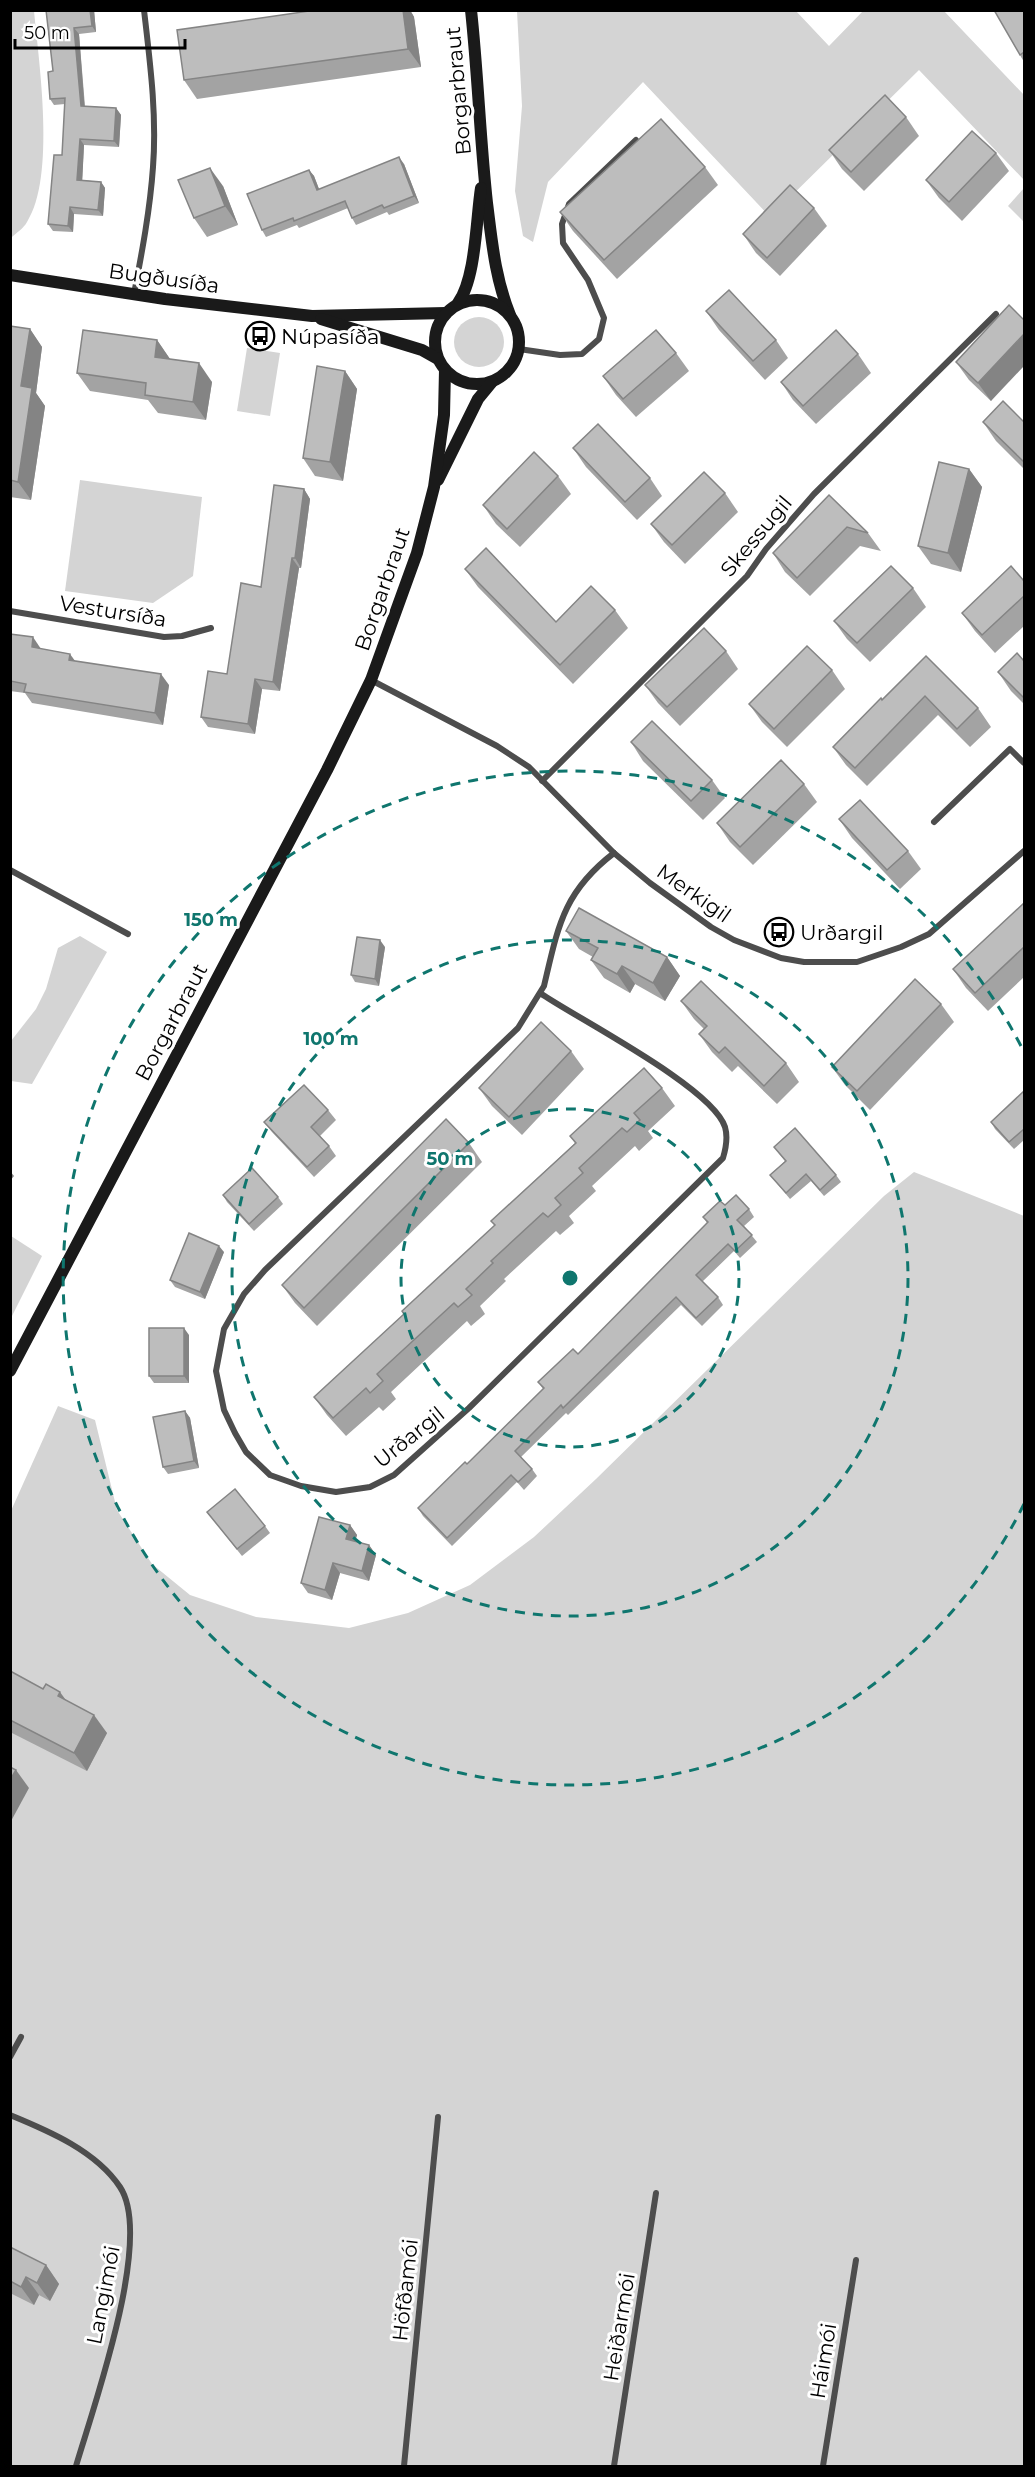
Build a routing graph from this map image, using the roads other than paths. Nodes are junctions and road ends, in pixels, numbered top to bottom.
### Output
1 (144, 10) edge
2 (471, 10) edge
3 (636, 140) edge
4 (484, 169) junction
5 (10, 275) edge
6 (134, 294) junction
7 (458, 303) junction
8 (446, 313) junction
9 (996, 314) dead end
10 (510, 315) junction
11 (312, 316) junction
12 (519, 350) junction
13 (438, 359) junction
14 (445, 370) junction
15 (492, 382) junction
16 (434, 486) junction
17 (10, 611) edge
18 (211, 628) dead end
19 (371, 680) junction
20 (1024, 763) edge
21 (542, 781) junction
22 (934, 822) dead end
23 (1024, 852) edge
24 (614, 853) junction
25 (10, 870) edge
26 (128, 934) dead end
27 (540, 993) junction
28 (10, 1371) edge
29 (21, 2037) dead end
30 (10, 2057) edge
31 (10, 2115) edge
32 (438, 2117) dead end
33 (656, 2193) dead end
34 (856, 2260) dead end
35 (76, 2466) edge
36 (404, 2466) edge
37 (614, 2466) edge
38 (823, 2466) edge

1 - 6 street
2 - 4 street, Borgarbraut
3 - 12 street
4 - 7 street, Borgarbraut
4 - 10 street, Borgarbraut
5 - 6 street, Bugðusíða
6 - 11 street, Bugðusíða
7 - 8 street
7 - 10 street
8 - 11 street, Bugðusíða
8 - 13 street
9 - 21 street, Skessugil
10 - 12 street
11 - 13 street, Bugðusíða
12 - 15 street
13 - 14 street
14 - 15 street
14 - 16 street, Borgarbraut
15 - 16 street, Borgarbraut
16 - 19 street, Borgarbraut
17 - 18 street, Vestursíða
19 - 21 street, Merkigil
19 - 28 street, Borgarbraut
20 - 22 street
21 - 24 street, Merkigil
23 - 24 street, Merkigil
24 - 27 street, Urðargil
25 - 26 street
27 - 27 street, Urðargil
29 - 30 street
31 - 35 street, Langimói
32 - 36 street, Höfðamói
33 - 37 street, Heiðarmói
34 - 38 street, Háimói

